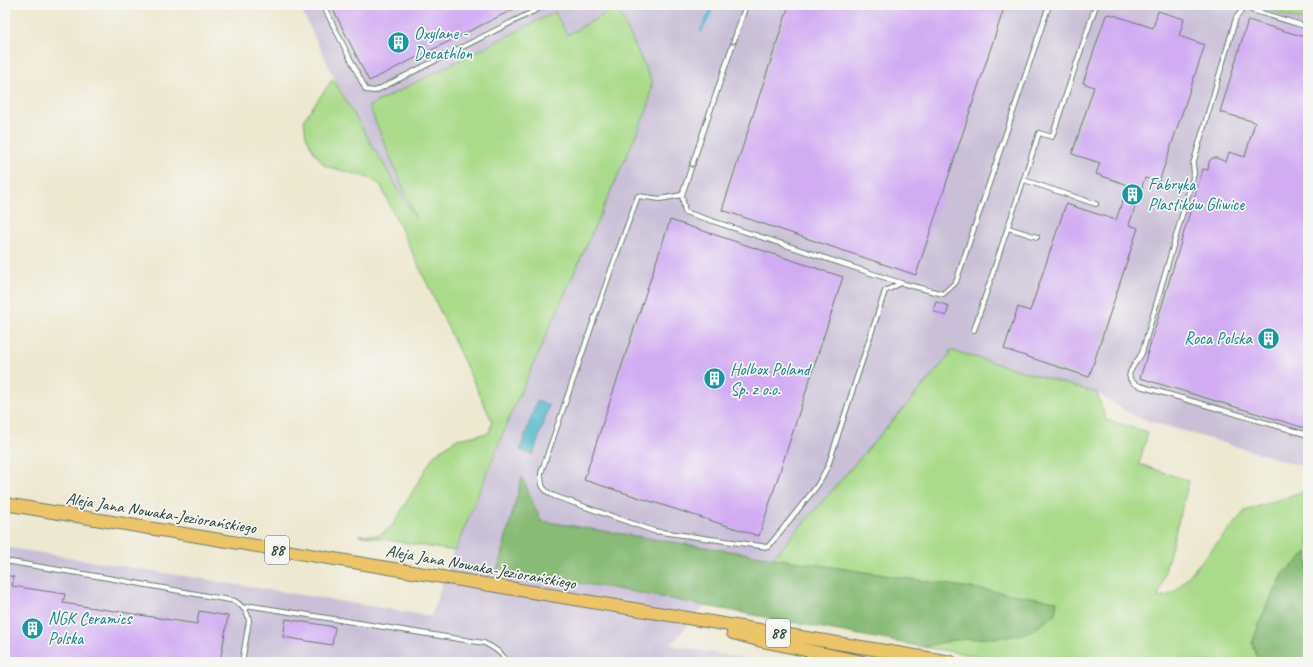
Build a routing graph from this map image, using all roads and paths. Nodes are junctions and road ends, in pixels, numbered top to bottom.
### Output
1 (323, 5) edge
2 (546, 5) edge
3 (746, 5) edge
4 (1049, 5) edge
5 (1096, 5) edge
6 (1245, 6) edge
7 (1308, 27) edge
8 (1024, 180) junction
9 (682, 195) junction
10 (1096, 204) dead end
11 (1008, 228) junction
12 (1036, 237) dead end
13 (901, 283) junction
14 (974, 330) dead end
15 (1308, 435) edge
16 (5, 504) edge
17 (5, 562) edge
18 (244, 608) junction
19 (676, 617) junction
20 (506, 661) edge
21 (242, 662) edge
22 (519, 662) edge
23 (863, 662) edge
24 (950, 662) edge

1 - 2 lane
3 -> 9 lane
4 - 13 lane
5 - 8 lane
6 - 7 lane
6 - 15 lane
8 - 10 lane
8 - 11 lane
9 - 13 lane
9 - 13 lane
11 - 12 lane
11 - 14 lane
16 - 19 main road, Aleja Jana Nowaka-Jeziorańskiego / 88
17 - 18 lane
18 - 20 lane
18 - 21 lane
19 - 23 main road
19 - 24 main road, Aleja Jana Nowaka-Jeziorańskiego / 88
20 - 22 lane

